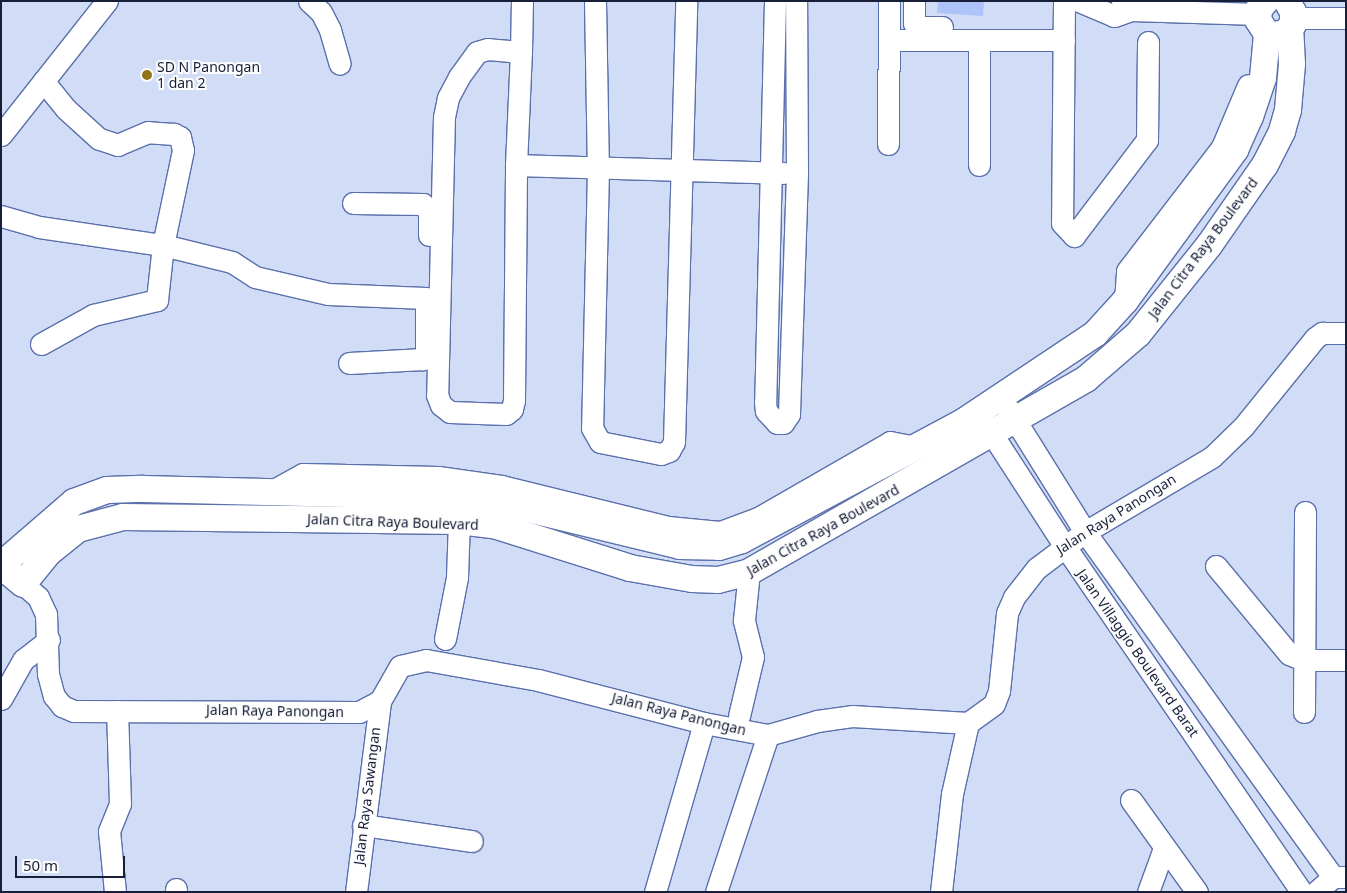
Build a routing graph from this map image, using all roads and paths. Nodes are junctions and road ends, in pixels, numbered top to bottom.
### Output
1 (107, 1) edge
2 (309, 1) edge
3 (522, 1) edge
4 (594, 1) edge
5 (686, 1) edge
6 (775, 1) edge
7 (796, 1) edge
8 (889, 1) edge
9 (914, 1) edge
10 (1064, 1) edge
11 (1079, 1) edge
12 (1126, 6) edge
13 (1277, 16) edge
14 (1346, 18) edge
15 (987, 34) junction
16 (889, 40) junction
17 (1064, 40) junction
18 (1148, 42) dead end
19 (521, 52) junction
20 (340, 64) dead end
21 (43, 81) junction
22 (1, 134) edge
23 (888, 144) dead end
24 (516, 165) junction
25 (979, 166) dead end
26 (598, 169) junction
27 (684, 170) junction
28 (771, 173) junction
29 (797, 173) junction
30 (352, 203) dead end
31 (1, 216) edge
32 (163, 245) junction
33 (426, 298) junction
34 (1346, 333) edge
35 (41, 344) dead end
36 (349, 363) dead end
37 (1002, 399) junction
38 (978, 412) junction
39 (1018, 421) junction
40 (992, 435) junction
41 (1305, 512) dead end
42 (459, 527) junction
43 (1085, 532) junction
44 (1064, 545) junction
45 (1, 565) edge
46 (1216, 566) dead end
47 (743, 574) junction
48 (23, 584) junction
49 (445, 639) dead end
50 (49, 640) junction
51 (1304, 660) junction
52 (1346, 660) edge
53 (1, 699) edge
54 (380, 701) junction
55 (117, 711) junction
56 (1304, 712) dead end
57 (739, 716) dead end
58 (704, 723) junction
59 (968, 723) junction
60 (768, 735) junction
61 (1131, 800) dead end
62 (363, 825) junction
63 (472, 841) dead end
64 (1164, 848) junction
65 (1340, 877) edge
66 (115, 892) edge
67 (356, 892) edge
68 (655, 892) edge
69 (716, 892) edge
70 (942, 892) edge
71 (1148, 892) edge
72 (1163, 892) edge
73 (1197, 892) edge
74 (1302, 892) edge
75 (1316, 892) edge

1 - 21 street
2 - 20 street
3 - 19 street
4 - 26 street
5 - 27 street
6 - 28 street
7 - 29 street
8 - 16 street
9 - 15 street
10 - 17 street
11 - 12 street
12 - 13 street
13 - 14 street
13 - 37 main road, Jalan Citra Raya Boulevard
13 - 39 main road, Jalan Citra Raya Boulevard
15 - 16 street
15 - 17 street
15 - 25 street
16 - 23 street
17 - 18 street
19 - 24 street
19 - 24 street
21 - 22 street
21 - 32 street
24 - 26 street
26 - 27 street
26 - 27 street
27 - 28 street
28 - 29 street
28 - 29 street
30 - 33 street
31 - 32 street
32 - 33 street
32 - 35 street
33 - 36 street
34 - 43 street, Jalan Raya Panongan
37 - 38 main road, Jalan Citra Raya Boulevard
37 - 39 street, Jalan Villaggio Boulevard Barat
38 - 40 street, Jalan Villaggio Boulevard Barat
38 - 45 main road, Jalan Citra Raya Boulevard
39 - 40 main road, Jalan Citra Raya Boulevard
39 - 43 street, Jalan Villaggio Boulevard Barat
40 - 44 street, Jalan Villaggio Boulevard Barat
40 - 47 main road, Jalan Citra Raya Boulevard
41 - 51 street
42 - 47 main road, Jalan Citra Raya Boulevard
42 - 48 main road, Jalan Citra Raya Boulevard
42 - 49 street
43 - 44 street, Jalan Raya Panongan
43 - 65 street, Jalan Villaggio Boulevard Barat
44 - 59 street, Jalan Raya Panongan
44 - 74 street, Jalan Villaggio Boulevard Barat
45 - 48 main road, Jalan Raya Panongan
46 - 51 street
47 - 57 street
48 - 50 street, Jalan Raya Panongan
50 - 53 street
50 - 55 street, Jalan Raya Panongan
51 - 52 street
51 - 56 street
54 - 55 street, Jalan Raya Panongan
54 - 58 street, Jalan Raya Panongan
54 - 62 street, Jalan Raya Sawangan
55 - 66 street
58 - 60 street, Jalan Raya Panongan
58 - 68 street
59 - 60 street, Jalan Raya Panongan
59 - 70 street
60 - 69 street
61 - 64 street
62 - 63 street
62 - 67 street, Jalan Raya Sawangan
64 - 71 street
64 - 72 street
64 - 73 street
65 - 75 street

